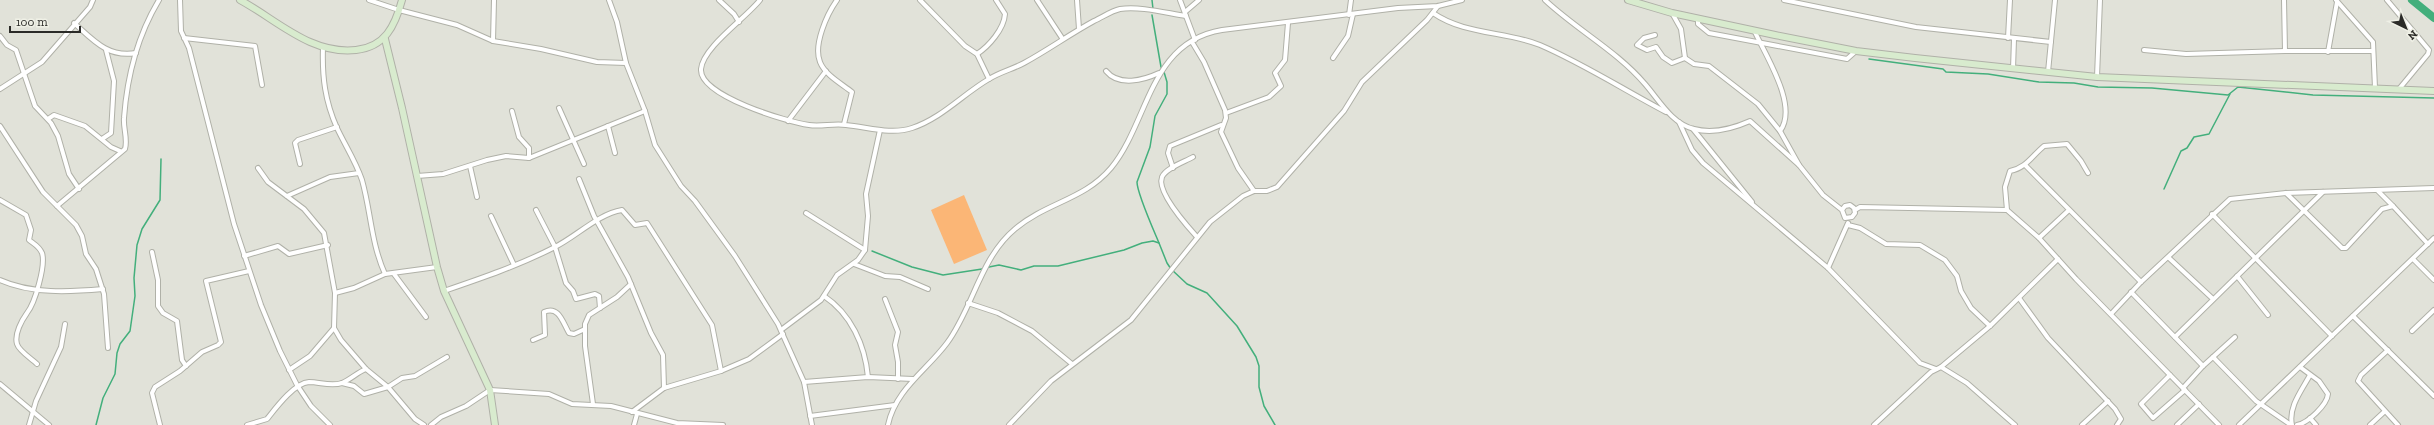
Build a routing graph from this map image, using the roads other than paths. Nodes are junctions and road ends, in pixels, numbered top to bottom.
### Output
1 (93, 0) edge
2 (159, 0) edge
3 (180, 0) edge
4 (240, 0) edge
5 (369, 0) edge
6 (402, 0) edge
7 (494, 0) edge
8 (609, 0) edge
9 (719, 0) edge
10 (760, 0) edge
11 (837, 0) edge
12 (920, 0) edge
13 (996, 0) edge
14 (1037, 0) edge
15 (1077, 0) edge
16 (1180, 0) edge
17 (1199, 0) edge
18 (1351, 0) edge
19 (1462, 0) edge
20 (1545, 0) edge
21 (1628, 0) edge
22 (1784, 0) edge
23 (2010, 0) edge
24 (2055, 0) edge
25 (2100, 0) edge
26 (2284, 0) edge
27 (2387, 0) edge
28 (1635, 1) edge
29 (2337, 1) edge
30 (1799, 2) edge
31 (1438, 6) junction
32 (399, 10) junction
33 (1433, 13) junction
34 (1672, 13) junction
35 (1186, 14) junction
36 (1351, 14) junction
37 (1698, 18) junction
38 (739, 22) junction
39 (74, 23) junction
40 (1288, 23) junction
41 (1079, 28) junction
42 (1754, 30) junction
43 (1655, 35) dead end
44 (0, 36) edge
45 (184, 38) junction
46 (1062, 38) junction
47 (2008, 38) junction
48 (385, 39) junction
49 (2014, 39) junction
50 (493, 41) junction
51 (1194, 41) junction
52 (2051, 42) junction
53 (1759, 43) junction
54 (323, 48) junction
55 (106, 50) junction
56 (2144, 50) dead end
57 (1856, 51) junction
58 (2285, 51) junction
59 (2373, 51) junction
60 (2328, 52) junction
61 (136, 53) junction
62 (977, 54) junction
63 (1333, 58) dead end
64 (1685, 58) junction
65 (626, 63) junction
66 (2013, 69) junction
67 (826, 71) junction
68 (1106, 71) dead end
69 (2048, 72) junction
70 (1159, 73) junction
71 (24, 75) junction
72 (2097, 77) junction
73 (989, 79) junction
74 (262, 85) dead end
75 (2375, 88) junction
76 (0, 89) edge
77 (2399, 89) junction
78 (2434, 91) edge
79 (559, 108) dead end
80 (646, 110) junction
81 (512, 111) dead end
82 (1226, 113) junction
83 (1668, 113) junction
84 (48, 119) junction
85 (788, 121) junction
86 (1679, 122) junction
87 (844, 124) junction
88 (1221, 125) junction
89 (0, 126) edge
90 (608, 126) junction
91 (336, 127) junction
92 (1693, 129) junction
93 (880, 130) junction
94 (1780, 131) junction
95 (102, 139) junction
96 (573, 141) junction
97 (120, 151) junction
98 (615, 153) dead end
99 (1193, 157) dead end
100 (529, 158) junction
101 (300, 164) dead end
102 (584, 164) dead end
103 (1799, 165) junction
104 (2025, 165) junction
105 (470, 166) junction
106 (258, 168) dead end
107 (1172, 168) junction
108 (359, 172) junction
109 (2088, 173) dead end
110 (417, 176) junction
111 (579, 179) dead end
112 (2434, 188) edge
113 (79, 189) junction
114 (1254, 191) junction
115 (2378, 191) junction
116 (2323, 192) junction
117 (2286, 193) junction
118 (287, 196) junction
119 (477, 198) dead end
120 (0, 200) edge
121 (57, 206) junction
122 (2393, 206) junction
123 (1756, 208) junction
124 (536, 210) dead end
125 (1842, 210) junction
126 (1855, 210) junction
127 (2007, 210) junction
128 (2069, 210) junction
129 (2303, 211) junction
130 (806, 213) dead end
131 (2212, 214) junction
132 (491, 216) dead end
133 (1851, 218) junction
134 (597, 221) junction
135 (1848, 225) junction
136 (1197, 237) junction
137 (2039, 238) junction
138 (2434, 238) edge
139 (2428, 244) junction
140 (328, 245) junction
141 (555, 247) junction
142 (865, 250) junction
143 (152, 252) dead end
144 (244, 256) junction
145 (2256, 257) junction
146 (2169, 258) junction
147 (2058, 259) junction
148 (2413, 259) junction
149 (854, 264) junction
150 (514, 265) junction
151 (436, 267) junction
152 (1828, 268) junction
153 (249, 271) junction
154 (385, 274) junction
155 (394, 274) junction
156 (2237, 276) junction
157 (0, 280) edge
158 (2434, 280) edge
159 (2141, 282) junction
160 (631, 284) junction
161 (36, 289) junction
162 (103, 289) junction
163 (928, 289) dead end
164 (444, 291) junction
165 (2131, 292) junction
166 (335, 293) junction
167 (824, 296) junction
168 (2019, 298) junction
169 (885, 299) dead end
170 (2213, 299) junction
171 (968, 303) junction
172 (600, 308) junction
173 (2433, 313) edge
174 (2111, 314) junction
175 (2268, 315) dead end
176 (2353, 316) junction
177 (426, 317) dead end
178 (65, 324) dead end
179 (1990, 326) junction
180 (334, 328) junction
181 (585, 329) junction
182 (780, 330) junction
183 (2412, 331) dead end
184 (783, 334) junction
185 (2332, 336) junction
186 (2175, 337) junction
187 (2235, 337) dead end
188 (533, 340) dead end
189 (108, 348) dead end
190 (2388, 350) junction
191 (448, 357) dead end
192 (2213, 357) junction
193 (37, 364) dead end
194 (1072, 364) junction
195 (186, 366) junction
196 (2203, 366) junction
197 (1942, 367) junction
198 (2300, 367) junction
199 (366, 369) junction
200 (1936, 369) junction
201 (289, 370) junction
202 (721, 371) junction
203 (2170, 375) junction
204 (2310, 375) junction
205 (868, 377) junction
206 (898, 379) junction
207 (913, 379) junction
208 (804, 382) junction
209 (342, 383) junction
210 (0, 384) edge
211 (297, 385) junction
212 (388, 387) junction
213 (664, 388) junction
214 (2184, 389) junction
215 (490, 390) junction
216 (2434, 396) edge
217 (2108, 401) junction
218 (593, 404) junction
219 (2199, 404) junction
220 (2261, 404) junction
221 (894, 405) junction
222 (33, 410) junction
223 (632, 412) junction
224 (2384, 412) junction
225 (637, 414) junction
226 (810, 416) junction
227 (2310, 418) junction
228 (29, 425) edge
229 (50, 425) edge
230 (160, 425) edge
231 (247, 425) edge
232 (330, 425) edge
233 (424, 425) edge
234 (431, 425) edge
235 (495, 425) edge
236 (634, 425) edge
237 (723, 425) edge
238 (812, 425) edge
239 (888, 425) edge
240 (1008, 425) edge
241 (1874, 425) edge
242 (2015, 425) edge
243 (2082, 425) edge
244 (2117, 425) edge
245 (2177, 425) edge
246 (2219, 425) edge
247 (2239, 425) edge
248 (2292, 425) edge
249 (2297, 425) edge
250 (2316, 425) edge
251 (2370, 425) edge
252 (2398, 425) edge

1 - 39 street
2 - 61 street
3 - 45 street
4 - 54 street
5 - 32 street
6 - 32 street
7 - 50 street
8 - 65 street
9 - 38 street
10 - 38 street
11 - 67 street
12 - 62 street
13 - 62 street
14 - 46 street
15 - 41 street
16 - 35 street
17 - 35 street
18 - 36 street
19 - 31 street
20 - 83 street
21 - 28 street
22 - 30 street
23 - 47 street
24 - 52 street
25 - 72 street
26 - 58 street
27 - 77 street
28 - 34 street
29 - 59 street
29 - 60 street
30 - 47 street
31 - 33 street
31 - 36 street
32 - 48 street
32 - 50 street
33 - 83 street
33 - 114 street
34 - 37 street
34 - 64 street
35 - 41 street
35 - 51 street
36 - 40 street
36 - 63 street
37 - 42 street
37 - 53 street
38 - 85 street
39 - 55 street
39 - 71 street
40 - 51 street
40 - 82 street
41 - 46 street
42 - 53 street
42 - 57 street
43 - 64 street
44 - 71 street
45 - 74 street
45 - 144 street
46 - 73 street
47 - 49 street
48 - 54 street
48 - 110 street
49 - 52 street
49 - 66 street
50 - 65 street
51 - 70 street
51 - 82 street
52 - 69 street
53 - 57 street
53 - 94 street
54 - 91 street
55 - 61 street
55 - 95 street
56 - 58 street
57 - 66 street
58 - 60 street
59 - 60 street
59 - 75 street
61 - 97 street
62 - 73 street
64 - 94 street
65 - 80 street
66 - 69 street
67 - 85 street
67 - 87 street
68 - 70 street
69 - 72 street
70 - 171 street
71 - 76 street
71 - 84 street
72 - 75 street
73 - 93 street
75 - 77 street
77 - 78 street
79 - 96 street
80 - 90 street
80 - 182 street
81 - 100 street
82 - 88 street
83 - 86 street
84 - 95 street
84 - 113 street
85 - 87 street
86 - 92 street
86 - 123 street
87 - 93 street
88 - 107 street
88 - 114 street
89 - 121 street
90 - 96 street
90 - 98 street
91 - 101 street
91 - 108 street
92 - 103 street
92 - 123 street
93 - 142 street
94 - 103 street
95 - 97 street
96 - 100 street
96 - 102 street
97 - 113 street
99 - 107 street
100 - 105 street
103 - 125 street
104 - 109 street
104 - 127 street
104 - 128 street
105 - 110 street
105 - 119 street
106 - 118 street
107 - 136 street
108 - 118 street
108 - 154 street
110 - 151 street
111 - 134 street
112 - 115 street
113 - 121 street
114 - 136 street
115 - 116 street
115 - 122 street
116 - 117 street
116 - 129 street
117 - 129 street
117 - 131 street
118 - 140 street
120 - 161 street
121 - 162 street
122 - 129 street
122 - 139 street
123 - 152 street
124 - 141 street
125 - 126 street
125 - 133 street
126 - 127 street
126 - 133 street
127 - 137 street
128 - 137 street
128 - 159 street
129 - 145 street
130 - 142 street
131 - 145 street
131 - 146 street
132 - 150 street
133 - 135 street
134 - 141 street
134 - 160 street
134 - 202 street
135 - 152 street
135 - 179 street
136 - 194 street
137 - 147 street
138 - 139 street
139 - 148 street
140 - 144 street
140 - 166 street
141 - 150 street
141 - 172 street
142 - 149 street
143 - 195 street
144 - 153 street
145 - 156 street
145 - 185 street
146 - 159 street
146 - 170 street
147 - 168 street
147 - 174 street
148 - 158 street
148 - 176 street
149 - 163 street
149 - 167 street
150 - 164 street
151 - 155 street
151 - 164 street
152 - 200 street
153 - 195 street
153 - 201 street
154 - 155 street
154 - 166 street
155 - 177 street
156 - 170 street
156 - 175 street
157 - 161 street
159 - 165 street
160 - 172 street
160 - 213 street
161 - 162 street
161 - 193 street
162 - 189 street
164 - 215 street
165 - 174 street
165 - 186 street
166 - 180 street
167 - 182 street
167 - 205 street
168 - 179 street
168 - 217 street
169 - 206 street
170 - 186 street
171 - 194 street
171 - 207 street
172 - 181 street
173 - 183 street
174 - 203 street
176 - 185 street
176 - 190 street
178 - 222 street
179 - 197 street
180 - 199 street
180 - 201 street
181 - 188 street
181 - 218 street
182 - 184 street
184 - 202 street
184 - 208 street
185 - 198 street
186 - 196 street
187 - 192 street
190 - 216 street
190 - 224 street
191 - 212 street
192 - 196 street
192 - 220 street
194 - 240 street
195 - 230 street
196 - 214 street
197 - 200 street
197 - 242 street
198 - 204 street
198 - 220 street
199 - 209 street
199 - 212 street
200 - 241 street
201 - 211 street
202 - 213 street
203 - 214 street
203 - 214 street
204 - 227 street
204 - 248 street
205 - 206 street
205 - 208 street
206 - 207 street
207 - 221 street
208 - 226 street
209 - 211 street
209 - 212 street
210 - 222 street
211 - 231 street
211 - 232 street
212 - 233 street
213 - 223 street
214 - 219 street
215 - 218 street
215 - 234 street
215 - 235 street
217 - 243 street
217 - 244 street
218 - 223 street
219 - 245 street
219 - 246 street
220 - 247 street
220 - 248 street
221 - 226 street
221 - 239 street
222 - 228 street
222 - 229 street
223 - 225 street
224 - 251 street
224 - 252 street
225 - 236 street
225 - 237 street
226 - 238 street
227 - 249 street
227 - 250 street

